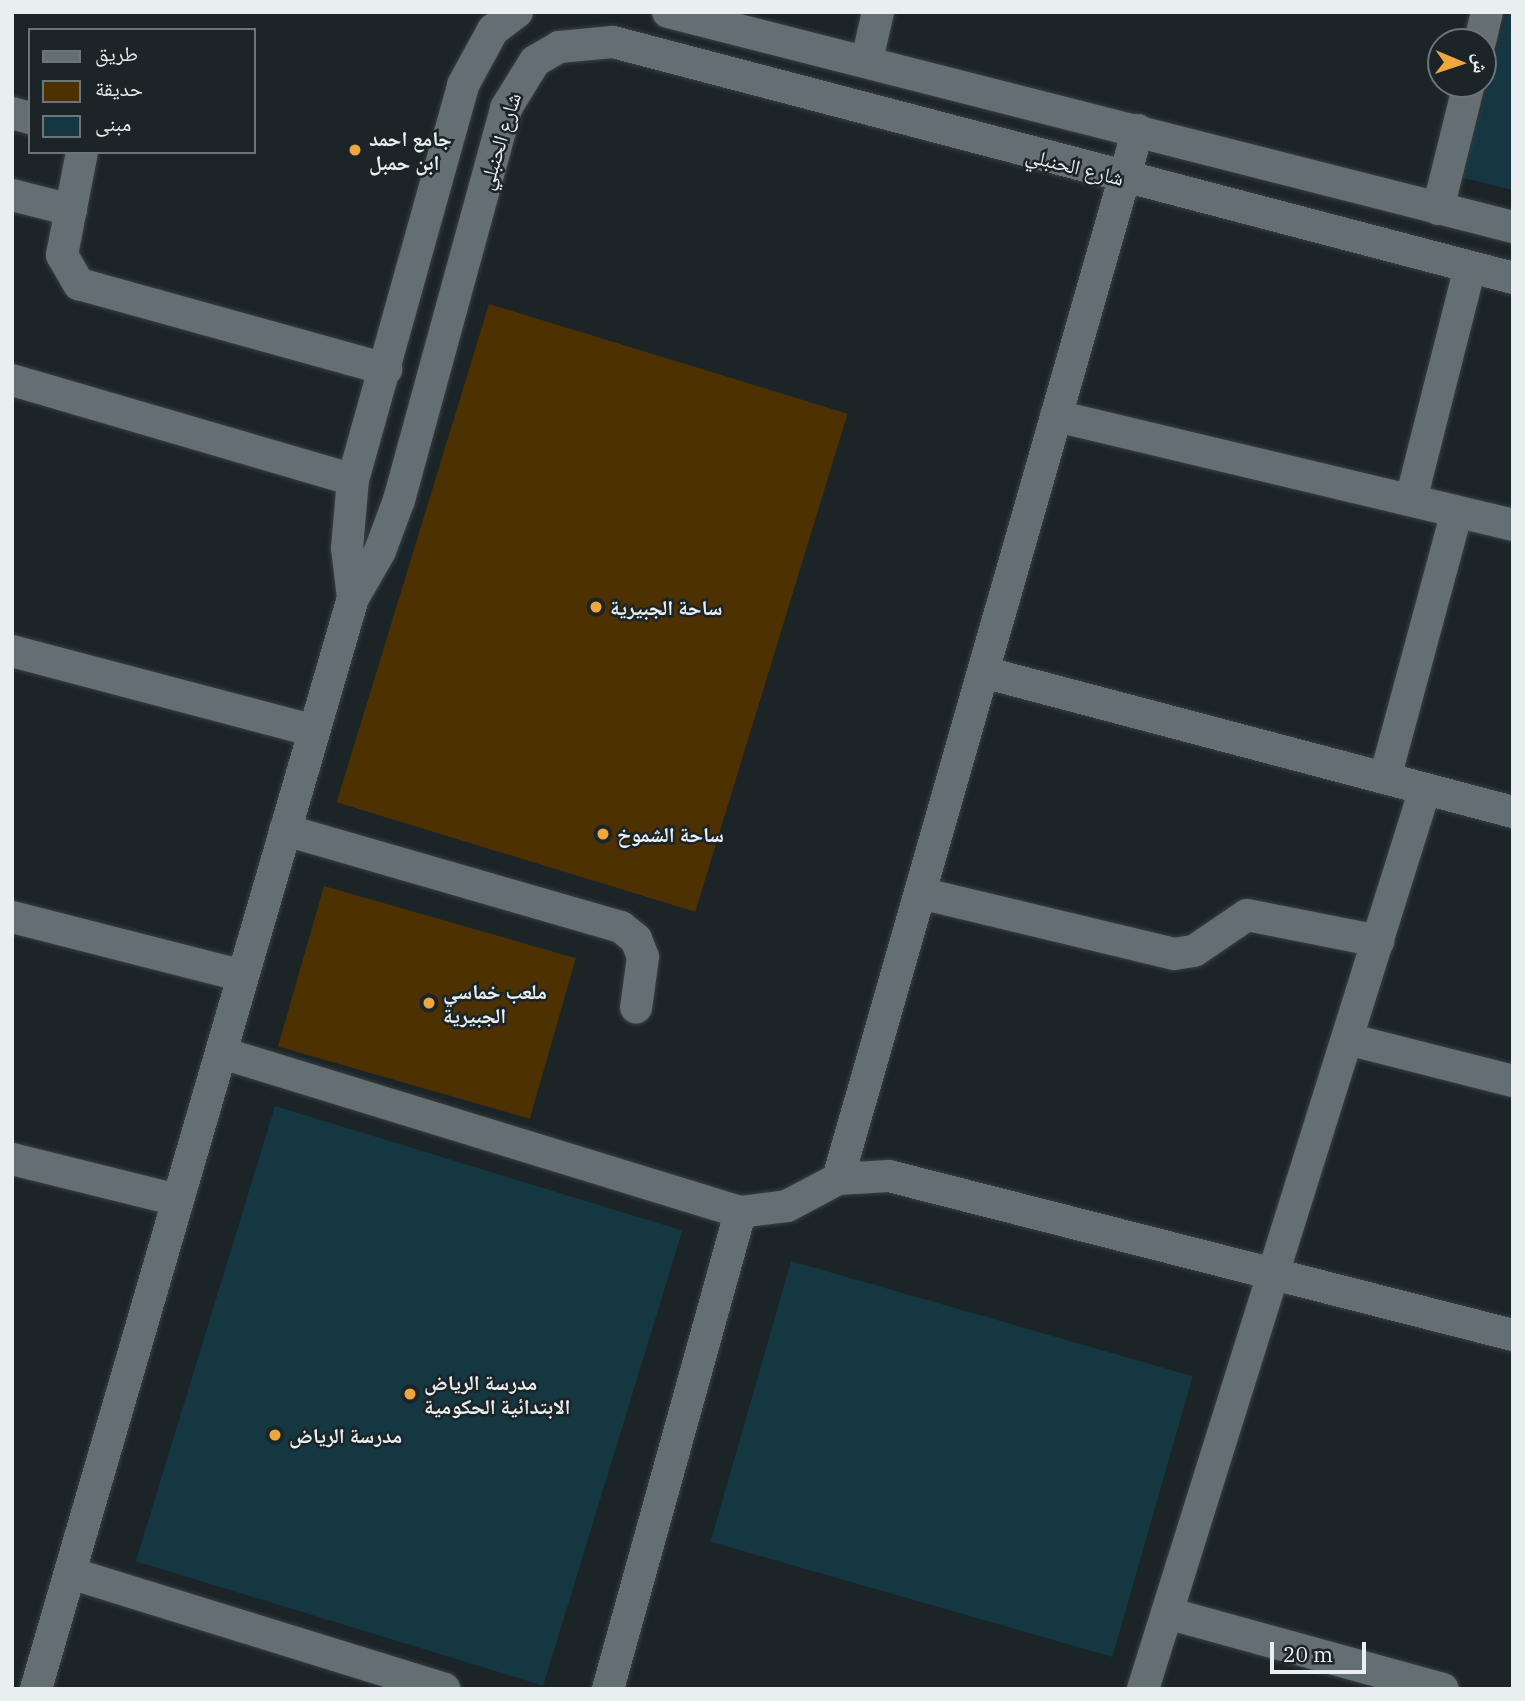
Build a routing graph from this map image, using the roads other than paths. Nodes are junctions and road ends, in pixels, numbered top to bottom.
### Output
1 (519, 12) edge
2 (668, 12) edge
3 (878, 12) edge
4 (866, 60) junction
5 (535, 61) junction
6 (977, 87) junction
7 (1466, 98) edge
8 (1138, 130) junction
9 (965, 138) junction
10 (82, 154) edge
11 (1124, 179) junction
12 (12, 195) edge
13 (1438, 209) junction
14 (71, 210) junction
15 (1513, 228) edge
16 (1470, 267) junction
17 (1513, 278) edge
18 (400, 316) junction
19 (446, 327) junction
20 (386, 369) junction
21 (12, 380) edge
22 (1056, 416) junction
23 (353, 480) junction
24 (1410, 500) junction
25 (1458, 512) junction
26 (1513, 525) edge
27 (353, 598) junction
28 (12, 651) edge
29 (983, 671) junction
30 (314, 731) junction
31 (1385, 778) junction
32 (1425, 789) junction
33 (1513, 812) edge
34 (285, 830) junction
35 (920, 893) junction
36 (12, 917) edge
37 (1378, 942) junction
38 (243, 976) junction
39 (636, 1007) dead end
40 (1347, 1039) junction
41 (222, 1053) junction
42 (1513, 1081) edge
43 (12, 1159) edge
44 (838, 1179) junction
45 (178, 1200) junction
46 (740, 1212) junction
47 (1274, 1271) junction
48 (1513, 1335) edge
49 (70, 1573) junction
50 (1167, 1613) junction
51 (439, 1688) edge
52 (36, 1689) edge
53 (608, 1689) edge
54 (1143, 1689) edge
55 (1443, 1689) edge

1 - 5 street
1 - 18 street
2 - 4 street
3 - 4 street
4 - 6 street
5 - 9 street, شارع الحنبلي
5 - 19 street, شارع الحنبلي
6 - 8 street
6 - 9 street
7 - 13 street
8 - 11 street
8 - 13 street
9 - 11 street, شارع الحنبلي
10 - 14 street
11 - 16 street, شارع الحنبلي
11 - 22 street
12 - 14 street
13 - 15 street
14 - 20 street
16 - 17 street, شارع الحنبلي
16 - 24 street
18 - 19 street
18 - 20 street
19 - 27 street, شارع الحنبلي
20 - 23 street
21 - 23 street
22 - 24 street
22 - 29 street
23 - 27 street
24 - 25 street
25 - 26 street
25 - 31 street
27 - 30 street
28 - 30 street
29 - 31 street
29 - 35 street
30 - 34 street
31 - 32 street
32 - 33 street
32 - 37 street
34 - 38 street
34 - 39 street
35 - 37 street
35 - 44 street
36 - 38 street
37 - 40 street
38 - 41 street
40 - 42 street
40 - 47 street
41 - 45 street
41 - 46 street
43 - 45 street
44 - 46 street
44 - 47 street
45 - 49 street
46 - 53 street
47 - 48 street
47 - 50 street
49 - 51 street
49 - 52 street
50 - 54 street
50 - 55 street

